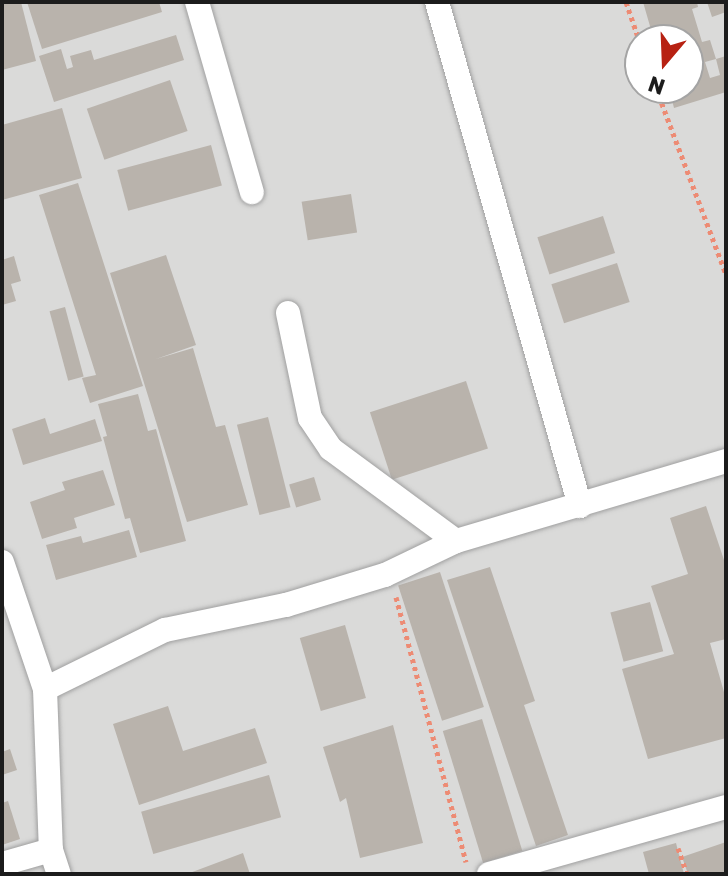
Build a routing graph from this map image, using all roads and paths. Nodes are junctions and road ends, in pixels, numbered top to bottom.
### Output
1 (197, 2) edge
2 (437, 2) edge
3 (626, 2) edge
4 (634, 24) edge
5 (662, 104) edge
6 (252, 192) dead end
7 (726, 274) edge
8 (288, 313) dead end
9 (726, 461) edge
10 (580, 506) junction
11 (456, 541) junction
12 (2, 562) edge
13 (385, 575) junction
14 (45, 689) junction
15 (726, 807) edge
16 (51, 850) junction
17 (2, 864) edge
18 (59, 874) edge
19 (470, 874) edge
20 (489, 874) edge

1 - 6 street
2 - 10 street
3 - 4 path
5 - 7 path
8 - 11 street
9 - 10 street
10 - 11 street
11 - 13 street
12 - 14 street
13 - 14 street
13 - 19 path
14 - 16 street
15 - 20 street
16 - 17 street
16 - 18 street

